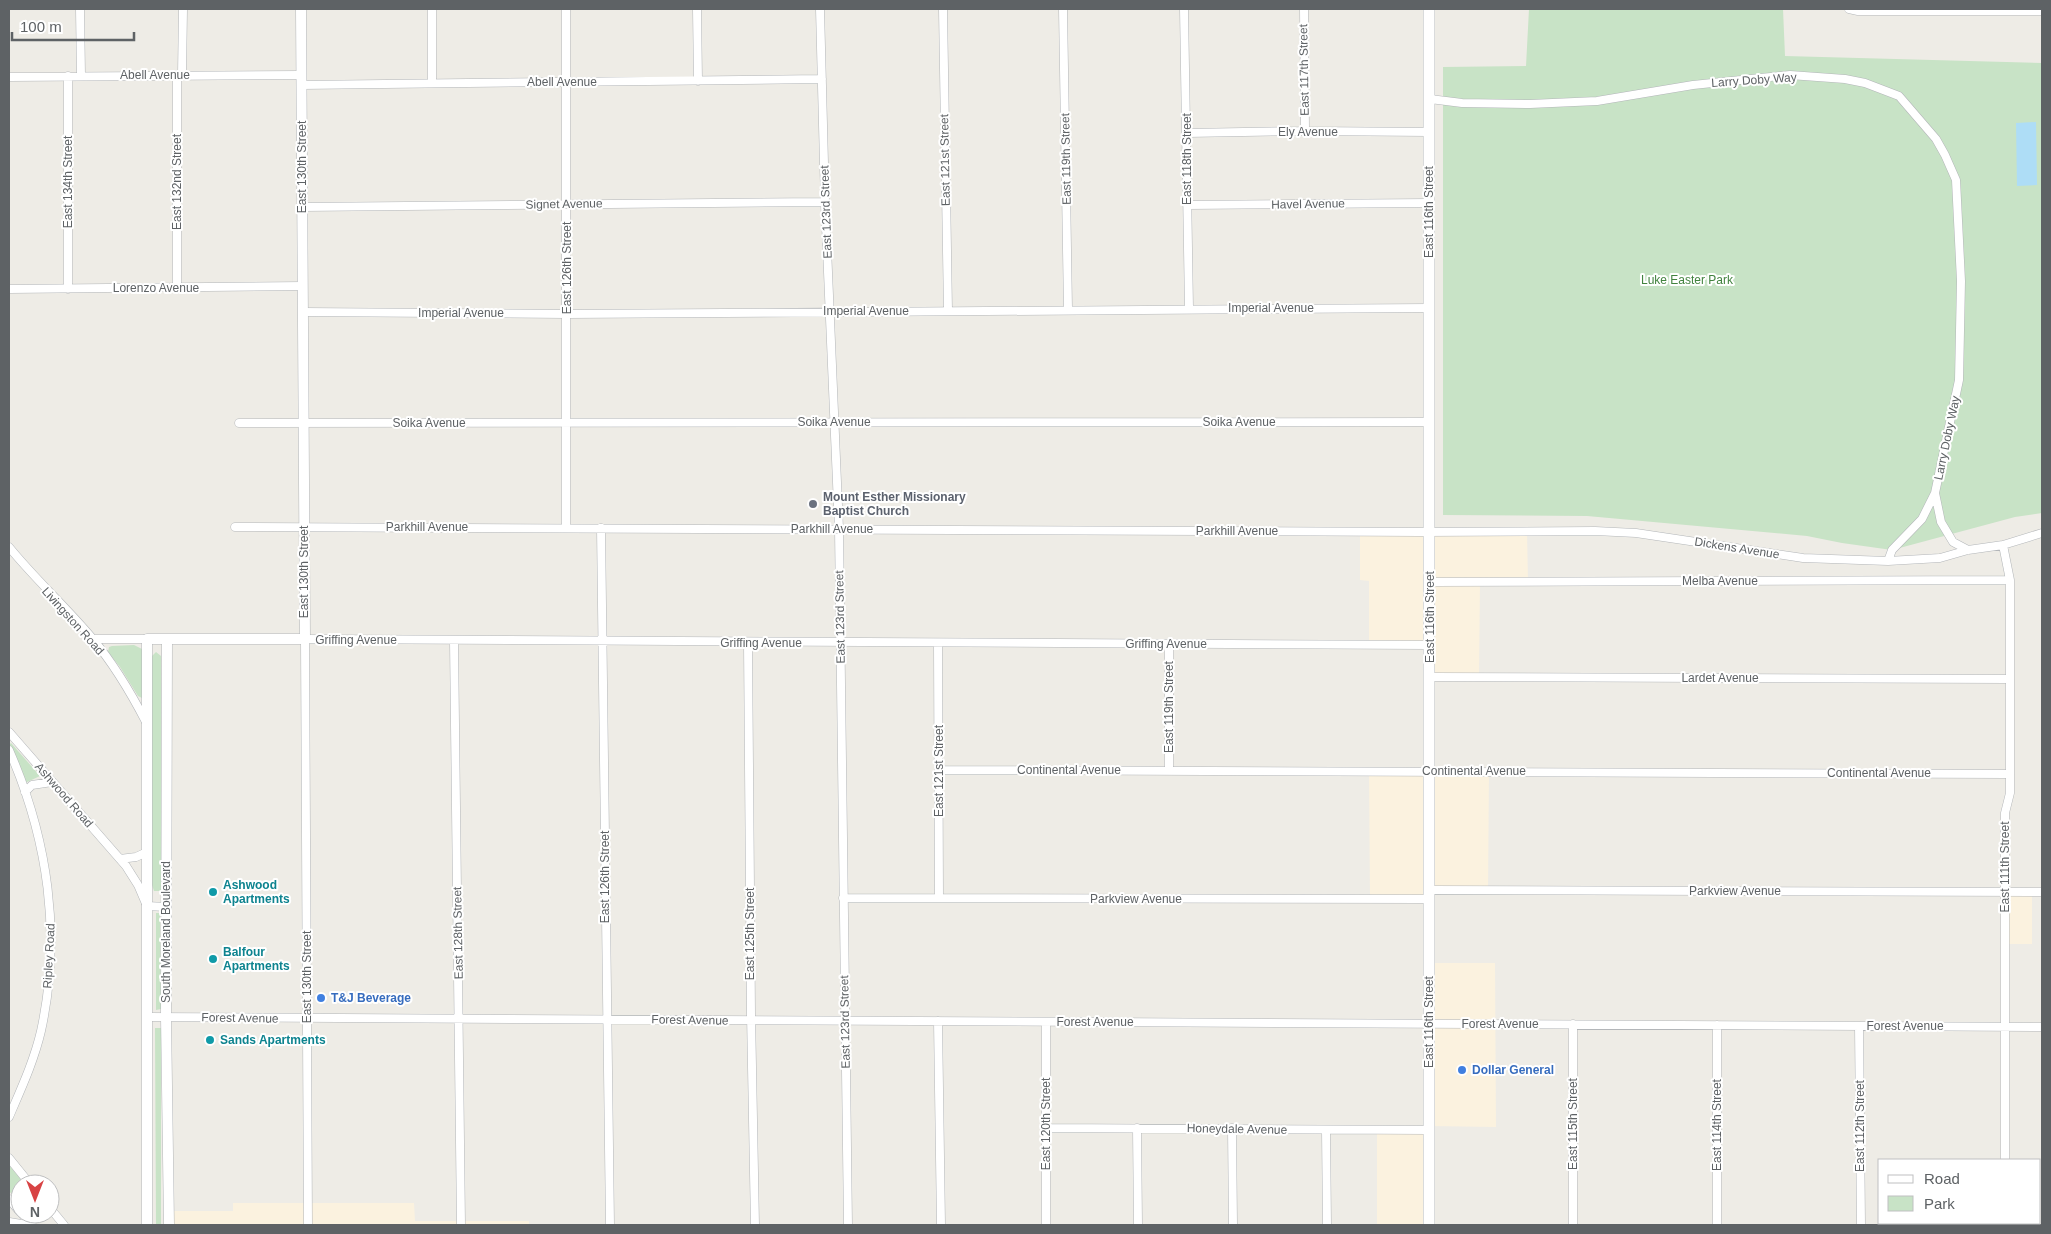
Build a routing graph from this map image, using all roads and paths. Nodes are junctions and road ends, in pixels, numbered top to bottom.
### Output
1 (80, 9) edge
2 (183, 9) edge
3 (301, 9) edge
4 (432, 9) edge
5 (566, 9) edge
6 (697, 9) edge
7 (820, 9) edge
8 (943, 9) edge
9 (1063, 9) edge
10 (1184, 9) edge
11 (1304, 9) edge
12 (1429, 9) edge
13 (1849, 9) edge
14 (2042, 11) edge
15 (180, 75) junction
16 (68, 76) junction
17 (81, 76) junction
18 (9, 77) edge
19 (822, 79) junction
20 (301, 80) junction
21 (698, 81) junction
22 (432, 83) junction
23 (566, 83) junction
24 (1430, 100) junction
25 (1305, 131) junction
26 (1430, 132) junction
27 (1187, 133) junction
28 (826, 202) junction
29 (1429, 203) junction
30 (567, 204) junction
31 (1187, 206) junction
32 (302, 207) junction
33 (303, 286) junction
34 (9, 289) edge
35 (68, 289) junction
36 (178, 289) junction
37 (1190, 308) junction
38 (1430, 308) junction
39 (1068, 309) junction
40 (830, 311) junction
41 (948, 311) junction
42 (303, 312) junction
43 (567, 314) junction
44 (834, 422) junction
45 (1429, 422) junction
46 (239, 423) dead end
47 (304, 423) junction
48 (565, 423) junction
49 (1936, 493) junction
50 (235, 527) dead end
51 (304, 527) junction
52 (566, 528) junction
53 (602, 528) junction
54 (839, 529) junction
55 (1430, 532) junction
56 (2042, 533) edge
57 (2003, 545) junction
58 (9, 547) edge
59 (1968, 550) junction
60 (1888, 561) junction
61 (2010, 580) junction
62 (1430, 582) junction
63 (93, 638) junction
64 (147, 640) junction
65 (167, 640) junction
66 (305, 640) junction
67 (454, 641) junction
68 (604, 641) junction
69 (748, 643) junction
70 (841, 643) junction
71 (938, 644) junction
72 (1170, 644) junction
73 (1430, 645) junction
74 (1430, 677) junction
75 (2010, 679) junction
76 (147, 724) junction
77 (9, 732) edge
78 (9, 750) edge
79 (939, 770) junction
80 (1170, 770) junction
81 (1429, 770) junction
82 (2010, 774) junction
83 (52, 782) junction
84 (25, 792) junction
85 (147, 852) junction
86 (120, 859) junction
87 (2005, 892) junction
88 (2042, 892) edge
89 (1429, 894) junction
90 (843, 898) junction
91 (939, 898) junction
92 (147, 906) junction
93 (166, 907) junction
94 (147, 1017) junction
95 (166, 1017) junction
96 (307, 1019) junction
97 (459, 1019) junction
98 (606, 1019) junction
99 (751, 1021) junction
100 (846, 1021) junction
101 (938, 1021) junction
102 (1046, 1022) junction
103 (1428, 1024) junction
104 (1573, 1024) junction
105 (1717, 1025) junction
106 (1860, 1026) junction
107 (2005, 1027) junction
108 (2042, 1027) edge
109 (9, 1116) edge
110 (1046, 1128) junction
111 (1137, 1128) junction
112 (1232, 1128) junction
113 (1326, 1130) junction
114 (1429, 1130) junction
115 (9, 1158) edge
116 (2005, 1159) edge
117 (22, 1174) edge
118 (9, 1224) edge
119 (21, 1225) edge
120 (147, 1225) edge
121 (169, 1225) edge
122 (308, 1225) edge
123 (461, 1225) edge
124 (610, 1225) edge
125 (754, 1225) edge
126 (848, 1225) edge
127 (941, 1225) edge
128 (1046, 1225) edge
129 (1138, 1225) edge
130 (1233, 1225) edge
131 (1327, 1225) edge
132 (1429, 1225) edge
133 (1573, 1225) edge
134 (1717, 1225) edge
135 (1860, 1225) edge

1 - 17 street
2 - 15 street, East 132nd Street
3 - 20 street, East 130th Street
4 - 22 street
5 - 23 street, East 126th Street
6 - 21 street
7 - 19 street, East 123rd Street
8 - 41 street, East 121st Street
9 - 39 street, East 119th Street
10 - 27 street, East 118th Street
11 - 25 street, East 117th Street
12 - 24 main road, East 116th Street
13 - 14 street
15 - 17 street, Abell Avenue
15 - 20 street, Abell Avenue
15 - 36 street, East 132nd Street
16 - 17 street, Abell Avenue
16 - 18 street, Abell Avenue
16 - 35 street, East 134th Street
19 - 21 street, Abell Avenue
19 - 28 street, East 123rd Street
20 - 22 street, Abell Avenue
20 - 32 street, East 130th Street
21 - 23 street, Abell Avenue
22 - 23 street, Abell Avenue
23 - 30 street, East 126th Street
24 - 26 main road, East 116th Street
24 - 49 street, Larry Doby Way
25 - 26 street, Ely Avenue
25 - 27 street, Ely Avenue
26 - 29 main road, East 116th Street
27 - 31 street, East 118th Street
28 - 30 street, Signet Avenue
28 - 40 street, East 123rd Street
29 - 31 street, Havel Avenue
29 - 38 main road, East 116th Street
30 - 32 street, Signet Avenue
30 - 43 street, East 126th Street
31 - 37 street, East 118th Street
32 - 33 street, East 130th Street
33 - 36 street, Lorenzo Avenue
33 - 42 street, East 130th Street
34 - 35 street, Lorenzo Avenue
35 - 36 street, Lorenzo Avenue
37 - 38 street, Imperial Avenue
37 - 39 street, Imperial Avenue
38 - 45 main road, East 116th Street
39 - 41 street, Imperial Avenue
40 - 41 street, Imperial Avenue
40 - 43 street, Imperial Avenue
40 - 44 street, East 123rd Street
42 - 43 street, Imperial Avenue
42 - 47 street, East 130th Street
43 - 48 street, East 126th Street
44 - 45 street, Soika Avenue
44 - 48 street, Soika Avenue
44 - 54 street, East 123rd Street
45 - 55 main road, East 116th Street
46 - 47 street, Soika Avenue
47 - 48 street, Soika Avenue
47 - 51 street, East 130th Street
48 - 52 street, East 126th Street
49 - 59 street, Larry Doby Way
49 - 60 street, Larry Doby Way
50 - 51 street, Parkhill Avenue
51 - 52 street, Parkhill Avenue
51 - 66 street, East 130th Street
52 - 53 street, Parkhill Avenue
53 - 54 street, Parkhill Avenue
53 - 68 street, East 126th Street
54 - 55 street, Parkhill Avenue
54 - 70 street, East 123rd Street
55 - 60 street, Dickens Avenue
55 - 62 main road, East 116th Street
56 - 57 street, Dickens Avenue
57 - 59 street, Dickens Avenue
57 - 61 street, East 111th Street
58 - 63 street, Livingston Road
59 - 60 street, Dickens Avenue
61 - 62 street, Melba Avenue
61 - 75 street, East 111th Street
62 - 73 main road, East 116th Street
63 - 64 street, Griffing Avenue
63 - 76 street, Livingston Road
64 - 65 street, Griffing Avenue
64 - 76 street, South Moreland Boulevard
65 - 66 street, Griffing Avenue
65 - 93 street, South Moreland Boulevard
66 - 67 street, Griffing Avenue
66 - 96 street, East 130th Street
67 - 68 street, Griffing Avenue
67 - 97 street, East 128th Street
68 - 69 street, Griffing Avenue
68 - 98 street, East 126th Street
69 - 70 street, Griffing Avenue
69 - 99 street, East 125th Street
70 - 71 street, Griffing Avenue
70 - 90 street, East 123rd Street
71 - 72 street, Griffing Avenue
71 - 79 street, East 121st Street
72 - 73 street, Griffing Avenue
72 - 80 street, East 119th Street
73 - 74 main road, East 116th Street
74 - 75 street, Lardet Avenue
74 - 81 main road, East 116th Street
75 - 82 street, East 111th Street
76 - 85 street, South Moreland Boulevard
77 - 83 street, Ashwood Road
78 - 84 street, Ripley Road
79 - 80 street, Continental Avenue
79 - 91 street, East 121st Street
80 - 81 street, Continental Avenue
81 - 82 street, Continental Avenue
81 - 89 main road, East 116th Street
82 - 87 street, East 111th Street
83 - 84 street
83 - 86 street, Ashwood Road
84 - 109 street, Ripley Road
85 - 86 street
85 - 92 street, South Moreland Boulevard
86 - 92 street, Ashwood Road
87 - 88 street, Parkview Avenue
87 - 89 street, Parkview Avenue
87 - 107 street, East 111th Street
89 - 91 street, Parkview Avenue
89 - 103 main road, East 116th Street
90 - 91 street, Parkview Avenue
90 - 100 street, East 123rd Street
92 - 93 street
92 - 94 street, South Moreland Boulevard
93 - 95 street, South Moreland Boulevard
94 - 95 street, Forest Avenue
94 - 120 street, South Moreland Boulevard
95 - 96 street, Forest Avenue
95 - 121 street, South Moreland Boulevard
96 - 97 street, Forest Avenue
96 - 122 street, East 130th Street
97 - 98 street, Forest Avenue
97 - 123 street, East 128th Street
98 - 99 street, Forest Avenue
98 - 124 street, East 126th Street
99 - 100 street, Forest Avenue
99 - 125 street, East 125th Street
100 - 101 street, Forest Avenue
100 - 126 street, East 123rd Street
101 - 102 street, Forest Avenue
101 - 127 street
102 - 103 street, Forest Avenue
102 - 110 street, East 120th Street
103 - 104 street, Forest Avenue
103 - 114 main road, East 116th Street
104 - 105 street, Forest Avenue
104 - 133 street, East 115th Street
105 - 106 street, Forest Avenue
105 - 134 street, East 114th Street
106 - 107 street, Forest Avenue
106 - 135 street, East 112th Street
107 - 108 street, Forest Avenue
107 - 116 street, East 111th Street
110 - 111 street, Honeydale Avenue
110 - 128 street, East 120th Street
111 - 112 street, Honeydale Avenue
111 - 129 street
112 - 113 street, Honeydale Avenue
112 - 130 street
113 - 114 street, Honeydale Avenue
113 - 131 street
114 - 132 main road, East 116th Street
115 - 117 street
118 - 119 street

